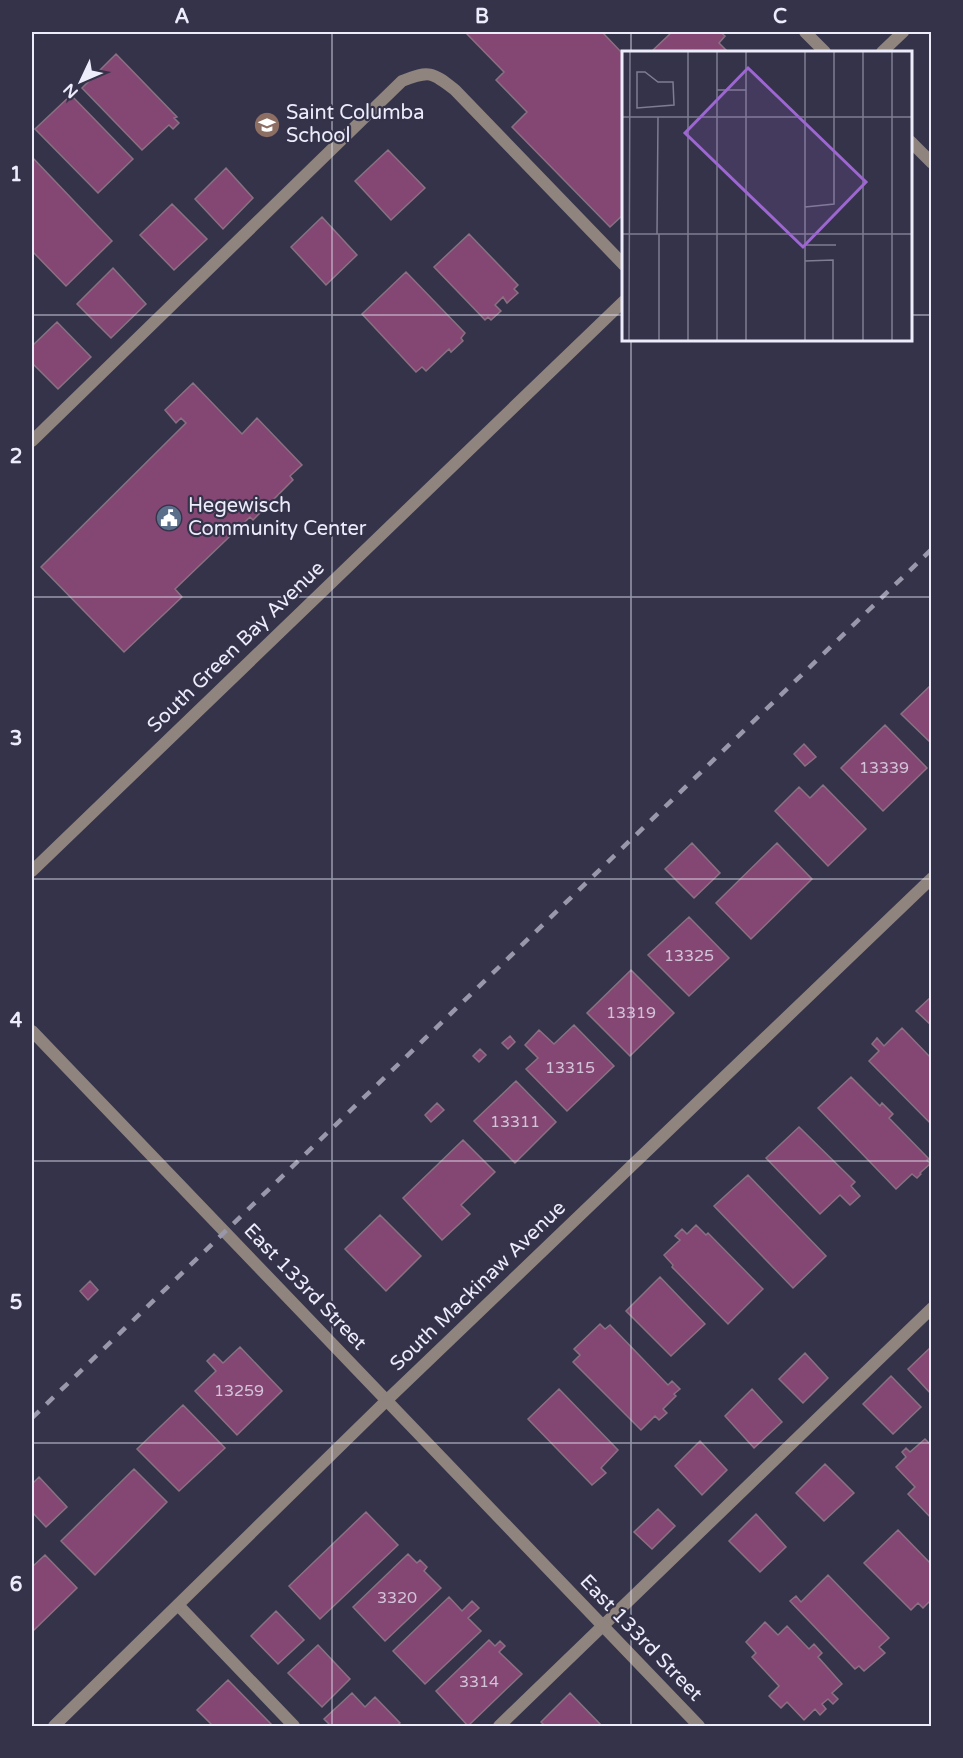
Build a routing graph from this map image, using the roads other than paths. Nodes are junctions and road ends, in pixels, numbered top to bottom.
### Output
1 (804, 32) edge
2 (903, 32) edge
3 (824, 51) edge
4 (883, 51) edge
5 (912, 143) edge
6 (932, 163) edge
7 (622, 263) edge
8 (622, 302) edge
9 (32, 441) edge
10 (32, 871) edge
11 (932, 878) edge
12 (32, 1031) edge
13 (932, 1308) edge
14 (386, 1401) junction
15 (178, 1605) junction
16 (603, 1626) junction
17 (54, 1726) edge
18 (294, 1726) edge
19 (499, 1726) edge
20 (699, 1726) edge

1 - 3 street
2 - 4 street
5 - 6 street
7 - 9 street
8 - 10 street, South Green Bay Avenue
11 - 14 street, South Mackinaw Avenue
12 - 14 street, East 133rd Street
13 - 16 street
14 - 15 street, South Mackinaw Avenue
14 - 16 street, East 133rd Street
15 - 17 street, South Mackinaw Avenue
15 - 18 street
16 - 19 street
16 - 20 street, East 133rd Street

